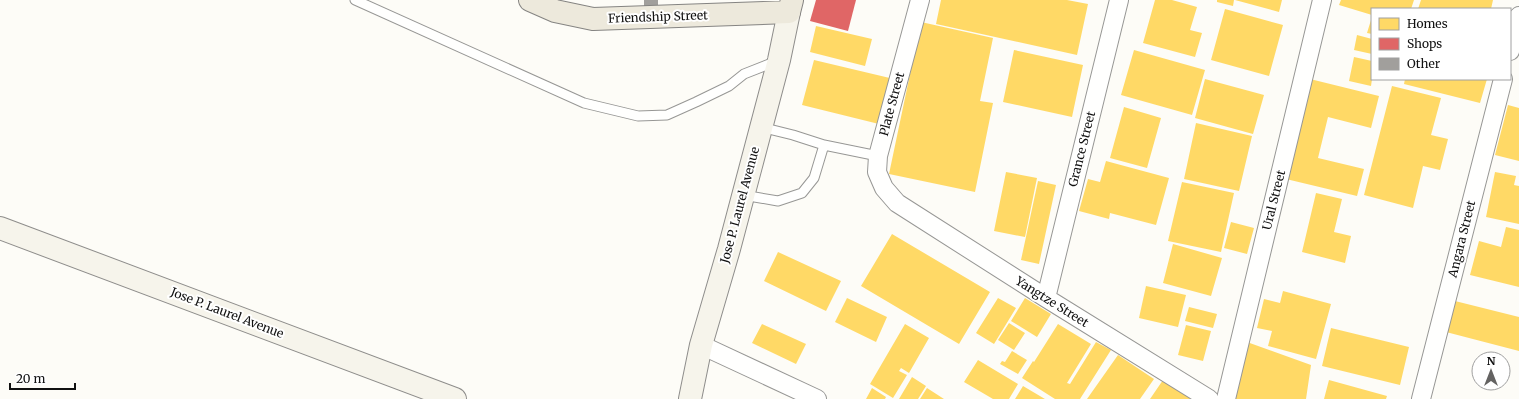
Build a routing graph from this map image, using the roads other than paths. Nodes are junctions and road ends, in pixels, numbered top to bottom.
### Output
1 (355, 0) edge
2 (530, 0) edge
3 (920, 0) edge
4 (1119, 0) edge
5 (1322, 0) edge
6 (790, 6) edge
7 (700, 7) edge
8 (594, 9) edge
9 (1519, 16) edge
10 (1511, 47) edge
11 (779, 60) junction
12 (1503, 80) edge
13 (760, 127) junction
14 (824, 145) junction
15 (878, 156) junction
16 (743, 195) junction
17 (897, 203) joint
18 (2, 234) edge
19 (1046, 298) junction
20 (701, 345) junction
21 (455, 399) edge
22 (690, 399) edge
23 (817, 399) edge
24 (1209, 399) edge
25 (1226, 399) edge
26 (1421, 399) edge

1 - 11 lane
2 - 8 main road, Friendship Street
3 - 15 street, Plate Street
4 - 19 street, Grance Street
5 - 25 street, Ural Street
6 - 7 main road, Friendship Street
6 - 11 street, Jose P. Laurel Avenue
7 - 8 main road, Friendship Street
9 - 10 street
11 - 13 street, Jose P. Laurel Avenue
12 - 26 street, Angara Street
13 - 14 lane
13 - 16 street, Jose P. Laurel Avenue
14 - 15 lane
14 - 16 lane
15 - 17 street, Plate Street
16 - 20 street, Jose P. Laurel Avenue
17 - 19 street, Yangtze Street
18 - 21 street, Jose P. Laurel Avenue
19 - 24 street, Yangtze Street
20 - 22 street, Jose P. Laurel Avenue
20 - 23 street

